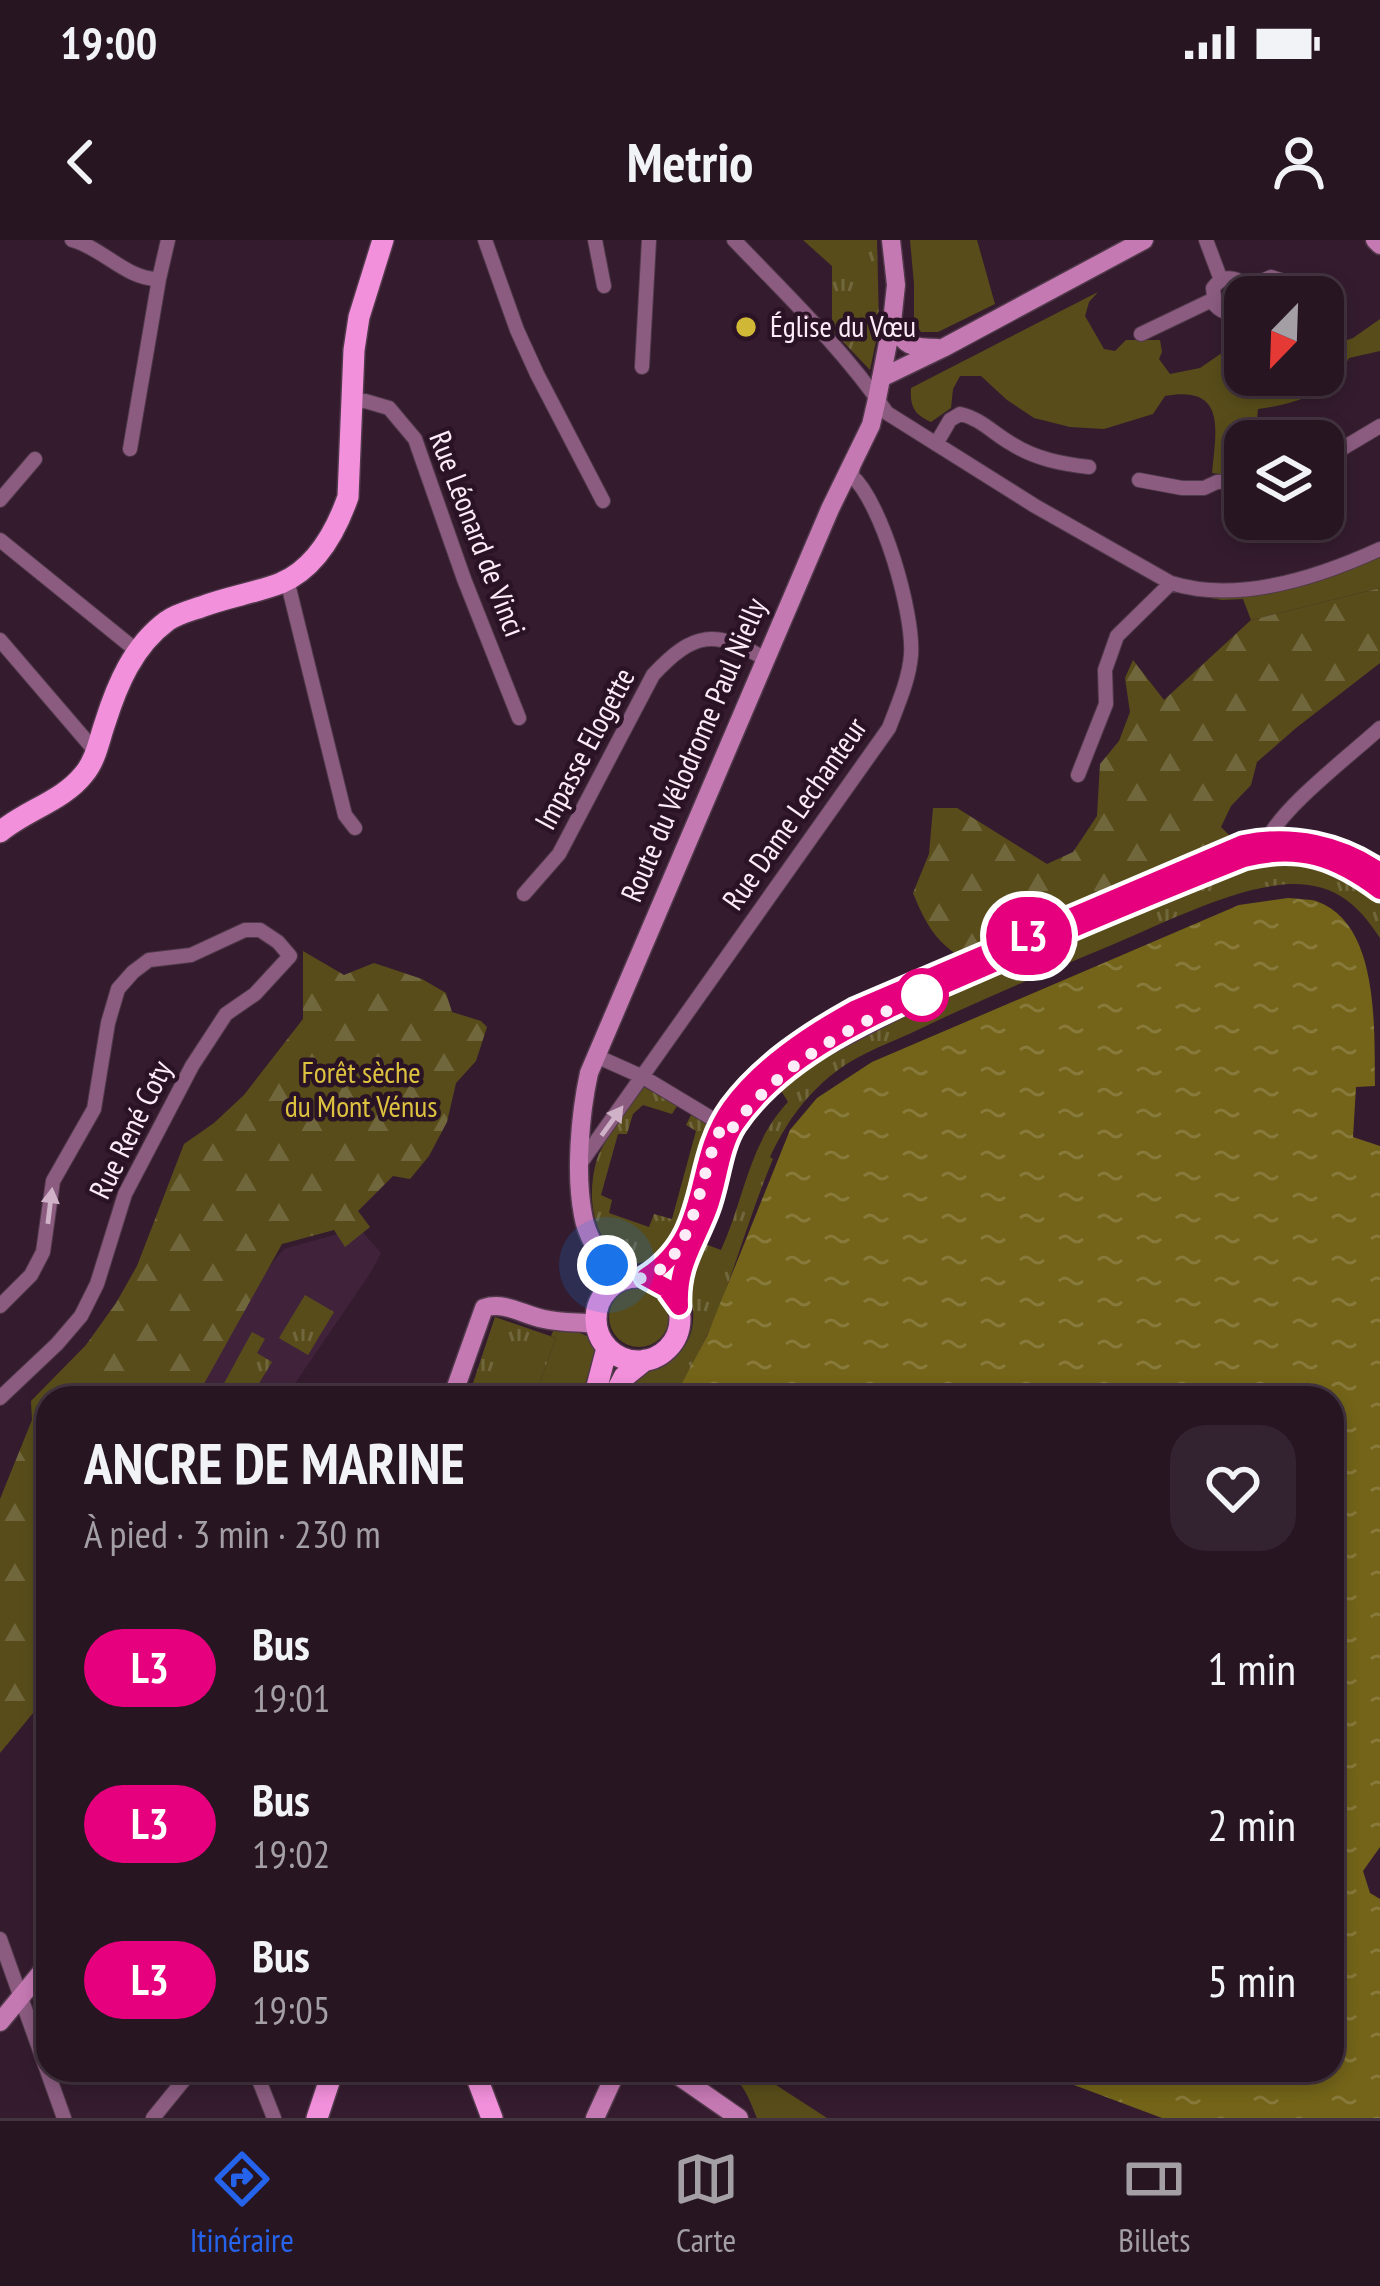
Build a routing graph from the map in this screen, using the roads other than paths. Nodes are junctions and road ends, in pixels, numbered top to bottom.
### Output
1 (72, 240) edge
2 (168, 240) edge
3 (383, 240) edge
4 (485, 240) edge
5 (595, 240) edge
6 (649, 240) edge
7 (734, 240) edge
8 (891, 240) edge
9 (1144, 240) edge
10 (1206, 240) edge
11 (159, 279) junction
12 (1221, 280) joint
13 (604, 286) dead end
14 (1212, 300) junction
15 (1224, 311) edge
16 (892, 322) junction
17 (1141, 334) dead end
18 (943, 348) junction
19 (642, 367) dead end
20 (881, 378) junction
21 (877, 399) junction
22 (353, 402) junction
23 (1380, 426) edge
24 (936, 444) junction
25 (1344, 447) edge
26 (130, 449) dead end
27 (853, 458) junction
28 (35, 459) dead end
29 (1089, 467) dead end
30 (1139, 479) dead end
31 (1224, 482) edge
32 (0, 500) edge
33 (603, 501) dead end
34 (0, 540) edge
35 (1380, 549) edge
36 (286, 580) junction
37 (1171, 583) junction
38 (0, 640) edge
39 (137, 651) junction
40 (767, 660) junction
41 (22, 665) junction
42 (5, 667) dead end
43 (520, 718) dead end
44 (1380, 728) edge
45 (96, 752) junction
46 (1078, 775) dead end
47 (355, 828) dead end
48 (0, 832) edge
49 (1269, 839) junction
50 (1307, 854) junction
51 (1226, 865) junction
52 (1353, 869) junction
53 (1380, 876) edge
54 (1380, 890) edge
55 (524, 894) dead end
56 (837, 1019) junction
57 (813, 1051) junction
58 (596, 1056) junction
59 (643, 1077) junction
60 (731, 1124) junction
61 (580, 1164) junction
62 (646, 1277) junction
63 (618, 1282) junction
64 (0, 1306) edge
65 (679, 1306) junction
66 (596, 1324) junction
67 (607, 1348) junction
68 (645, 1360) junction
69 (456, 1386) edge
70 (598, 1386) edge
71 (619, 1386) edge
72 (0, 1398) edge
73 (0, 1939) edge
74 (36, 1979) edge
75 (20, 1998) junction
76 (0, 2022) edge
77 (36, 2042) edge
78 (51, 2082) edge
79 (182, 2082) edge
80 (260, 2082) edge
81 (329, 2082) edge
82 (478, 2082) edge
83 (611, 2082) edge
84 (687, 2082) edge
85 (64, 2118) edge
86 (153, 2118) edge
87 (274, 2118) edge
88 (317, 2118) edge
89 (492, 2118) edge
90 (595, 2118) edge
91 (739, 2118) edge

1 - 11 street
2 - 11 street
3 - 22 main road
4 - 33 street
5 - 13 street
6 - 19 street
7 - 21 street
8 - 16 street, Route du Vélodrome Paul Nielly
9 - 18 street
10 - 12 street
11 - 26 street
12 - 14 street
14 - 15 street
14 - 17 street
16 - 18 street
16 - 20 street, Route du Vélodrome Paul Nielly
18 - 20 street
20 - 21 street, Route du Vélodrome Paul Nielly
21 - 24 street
21 - 27 street, Route du Vélodrome Paul Nielly
22 - 36 main road
22 - 43 street, Rue Léonard de Vinci
23 - 25 street
24 - 29 street
24 - 37 street
27 - 40 street, Route du Vélodrome Paul Nielly
27 - 59 street, Rue Dame Lechanteur
28 - 32 street
30 - 31 street
34 - 39 street
35 - 37 street
36 - 39 main road
36 - 47 street
37 - 46 street
38 - 41 street
39 - 45 main road
40 - 55 street, Impasse Elogette
40 - 58 street, Route du Vélodrome Paul Nielly
41 - 42 street
41 - 45 street
44 - 49 street
45 - 48 main road
49 - 50 street
49 - 51 street
49 - 53 main road
49 - 56 main road
50 - 51 main road
50 - 52 main road
51 - 57 main road
52 - 53 street
52 - 54 main road
56 - 57 main road
56 - 60 main road
57 - 60 main road
58 - 59 street
58 - 61 street, Route du Vélodrome Paul Nielly
59 - 60 street
61 -> 59 street, Rue Dame Lechanteur
60 - 62 main road
60 - 65 main road
61 - 63 street, Route du Vélodrome Paul Nielly
62 - 63 main road
62 - 65 main road
63 - 66 main road
64 -> 72 street, Rue René Coty
65 - 68 main road
66 - 67 main road
66 - 69 street
67 - 68 main road
67 - 70 main road
68 - 71 main road
73 - 75 street
74 - 75 street
75 - 76 street
75 - 77 street
78 - 85 street
79 - 86 street
80 - 87 street
81 - 88 main road
82 - 89 main road
83 - 90 street
84 - 91 street

